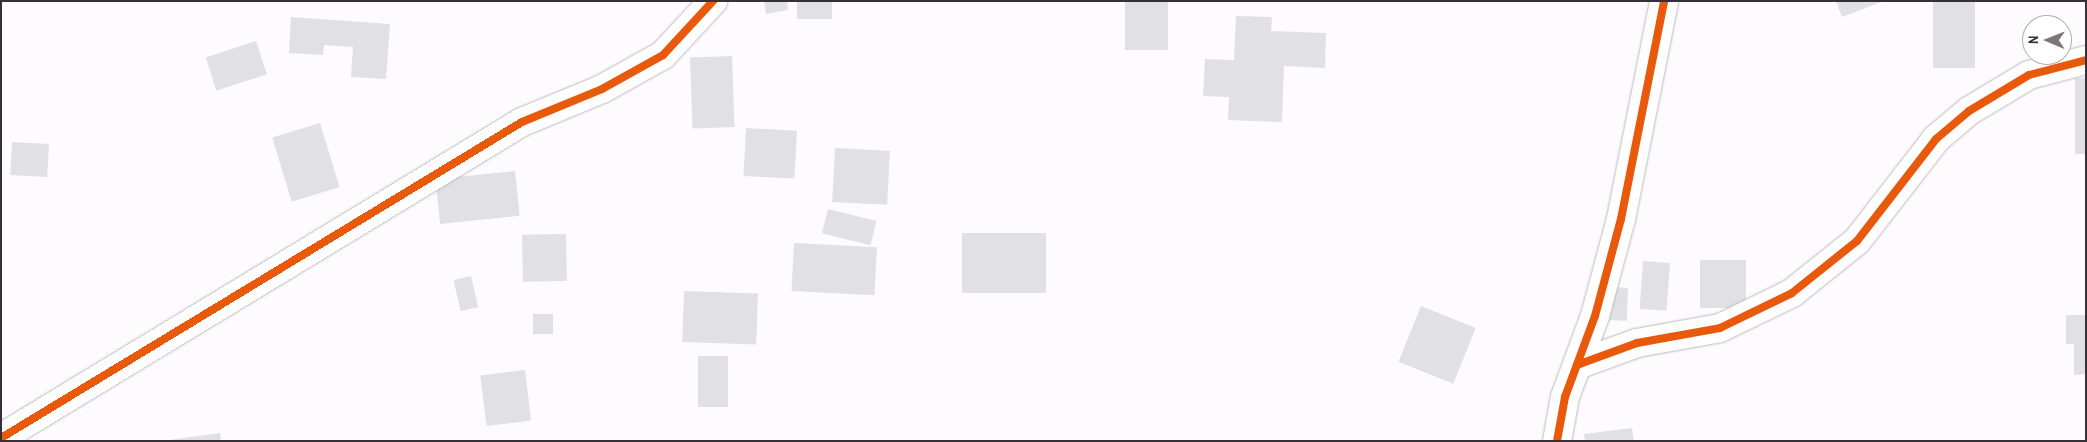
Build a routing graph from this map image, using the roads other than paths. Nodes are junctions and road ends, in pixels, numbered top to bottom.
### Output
1 (713, 1) edge
2 (1664, 1) edge
3 (2086, 60) edge
4 (1577, 365) junction
5 (1, 438) edge
6 (1556, 441) edge

1 - 5 street
2 - 4 street
3 - 4 street
4 - 6 street

